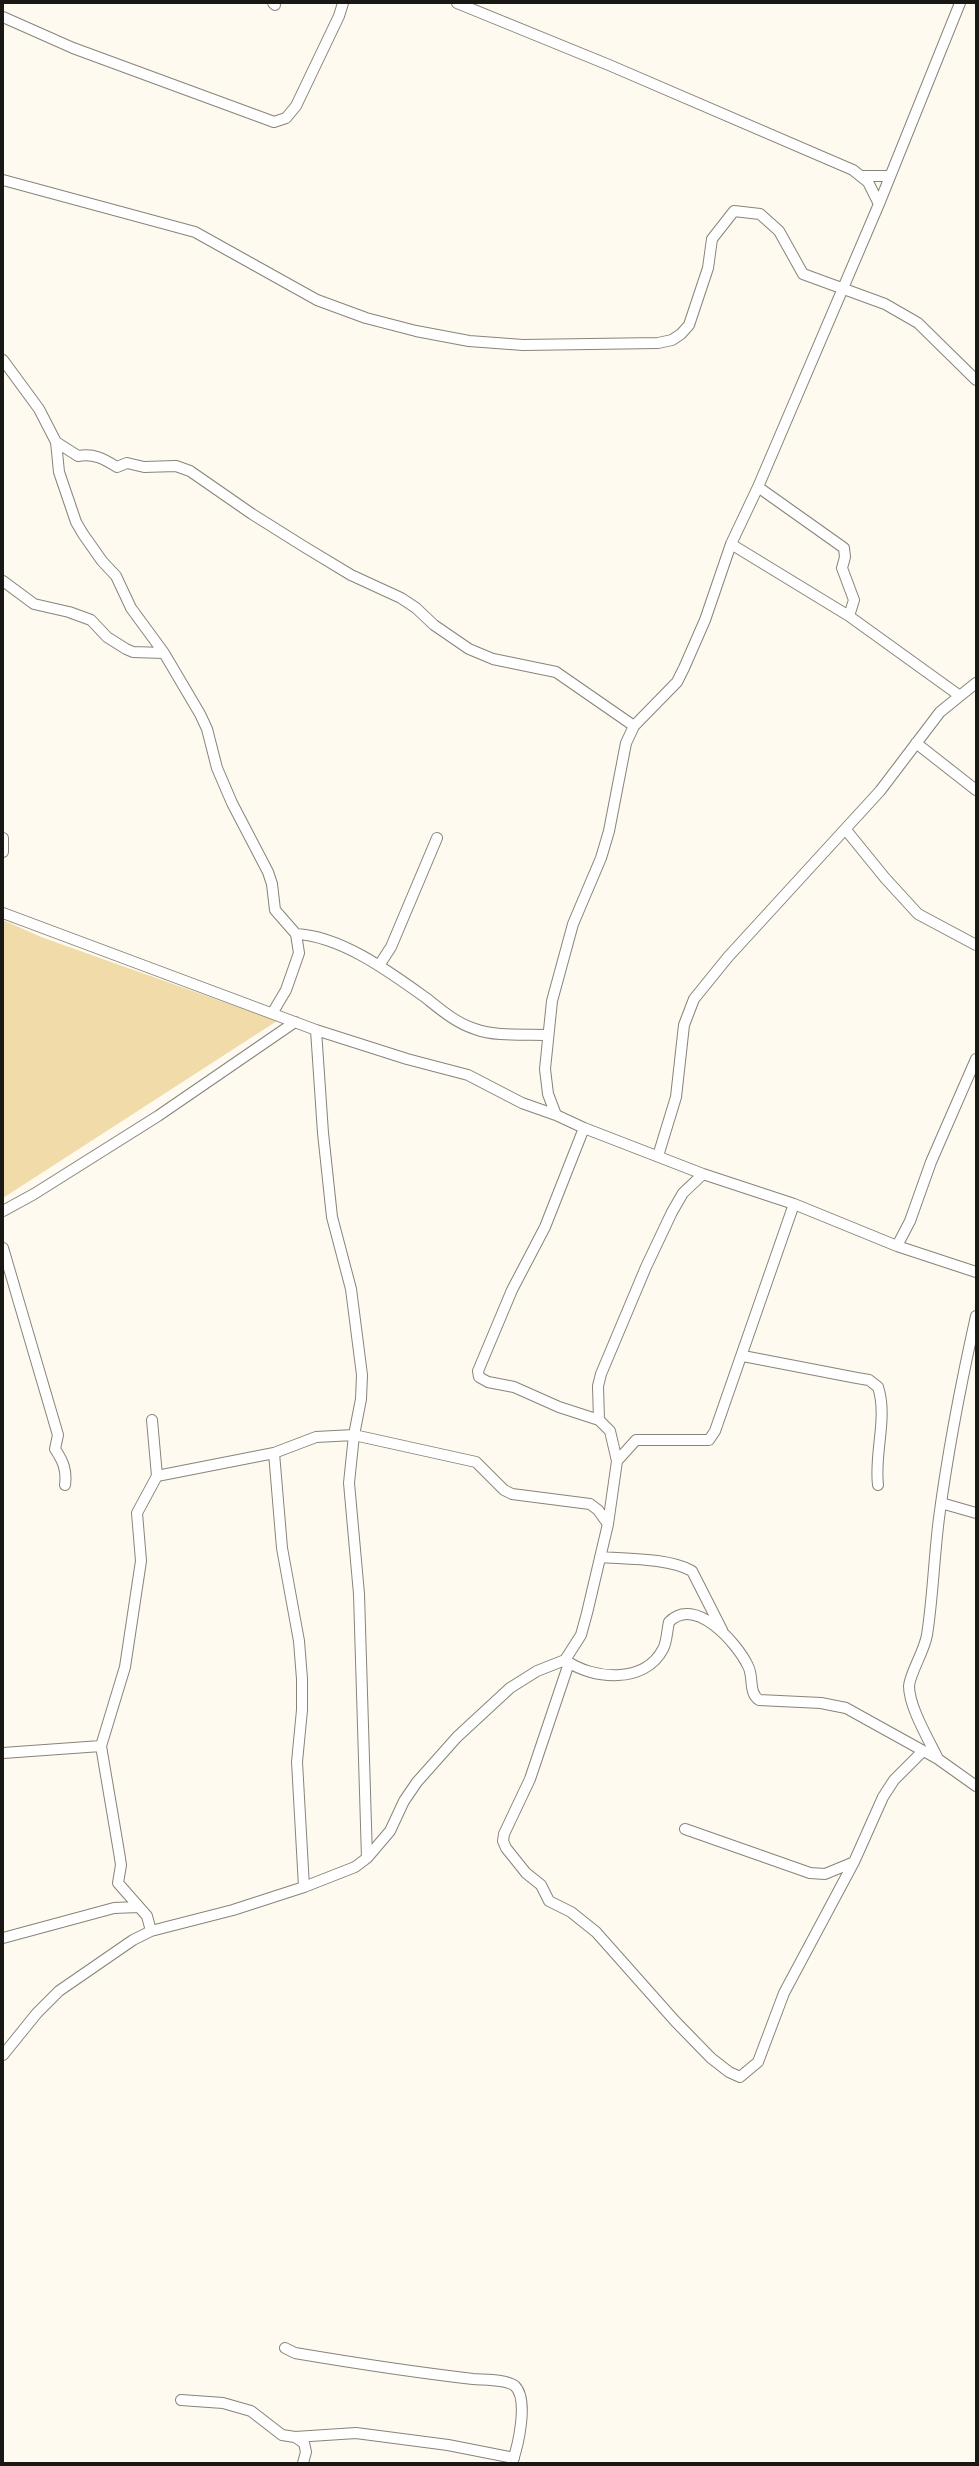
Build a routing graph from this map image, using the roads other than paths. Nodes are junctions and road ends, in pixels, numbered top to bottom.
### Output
1 (343, 3) edge
2 (457, 3) edge
3 (960, 3) edge
4 (3, 17) edge
5 (863, 176) junction
6 (890, 176) junction
7 (3, 180) edge
8 (879, 204) junction
9 (842, 287) junction
10 (3, 360) edge
11 (976, 380) edge
12 (56, 442) junction
13 (758, 487) junction
14 (731, 544) junction
15 (3, 581) edge
16 (849, 616) junction
17 (164, 653) junction
18 (976, 683) edge
19 (960, 696) junction
20 (634, 726) junction
21 (916, 743) junction
22 (976, 790) edge
23 (846, 830) junction
24 (3, 838) edge
25 (438, 838) dead end
26 (3, 852) edge
27 (3, 913) edge
28 (296, 934) junction
29 (976, 945) edge
30 (380, 964) junction
31 (273, 1012) junction
32 (295, 1022) junction
33 (316, 1030) junction
34 (548, 1035) junction
35 (976, 1059) edge
36 (556, 1115) junction
37 (584, 1128) junction
38 (658, 1156) junction
39 (703, 1174) junction
40 (794, 1204) junction
41 (3, 1211) edge
42 (897, 1246) junction
43 (3, 1248) edge
44 (976, 1272) edge
45 (976, 1316) edge
46 (743, 1356) junction
47 (152, 1420) dead end
48 (599, 1420) junction
49 (354, 1434) junction
50 (274, 1453) junction
51 (617, 1461) junction
52 (158, 1476) junction
53 (65, 1485) dead end
54 (878, 1485) dead end
55 (941, 1503) junction
56 (976, 1513) edge
57 (608, 1524) junction
58 (600, 1557) junction
59 (723, 1632) junction
60 (567, 1661) junction
61 (101, 1746) junction
62 (924, 1751) junction
63 (3, 1753) edge
64 (938, 1759) junction
65 (976, 1786) edge
66 (685, 1829) dead end
67 (367, 1858) junction
68 (854, 1862) junction
69 (304, 1887) junction
70 (138, 1907) junction
71 (151, 1931) junction
72 (3, 1938) edge
73 (3, 2055) edge
74 (285, 2348) dead end
75 (181, 2400) dead end
76 (295, 2437) junction
77 (513, 2461) edge
78 (303, 2463) edge

1 - 4 street
2 - 5 street
3 - 6 street
5 - 6 street
5 - 8 street
6 - 8 street
7 - 9 street
8 - 9 street
9 - 11 street
9 - 13 street
10 - 12 street
12 - 17 street
12 - 20 street
13 - 14 street
13 - 16 street
14 - 16 street
14 - 20 street
15 - 17 street
16 - 19 street
17 - 28 street
18 - 19 street
19 - 21 street
20 - 34 street
21 - 22 street
21 - 23 street
23 - 29 street
23 - 38 street
24 - 26 street
25 - 30 street
27 - 31 street
28 - 30 street
28 - 31 street
30 - 34 street
31 - 32 street
32 - 33 street
32 - 41 street
33 - 36 street
33 - 49 street
34 - 36 street
35 - 42 street
36 - 37 street
37 - 38 street
37 - 48 street
38 - 39 street
39 - 40 street
39 - 48 street
40 - 42 street
40 - 46 street
42 - 44 street
43 - 53 street
45 - 55 street
46 - 51 street
46 - 54 street
47 - 52 street
48 - 51 street
49 - 50 street
49 - 57 street
49 - 67 street
50 - 52 street
50 - 69 street
51 - 57 street
52 - 61 street
55 - 56 street
55 - 64 street
57 - 58 street
58 - 59 street
58 - 60 street
59 - 60 street
59 - 62 street
60 - 67 street
60 - 68 street
61 - 63 street
61 - 70 street
62 - 64 street
62 - 68 street
64 - 65 street
66 - 68 street
67 - 69 street
69 - 71 street
70 - 71 street
70 - 72 street
71 - 73 street
74 - 77 street
75 - 76 street
76 - 77 street
76 - 78 street

